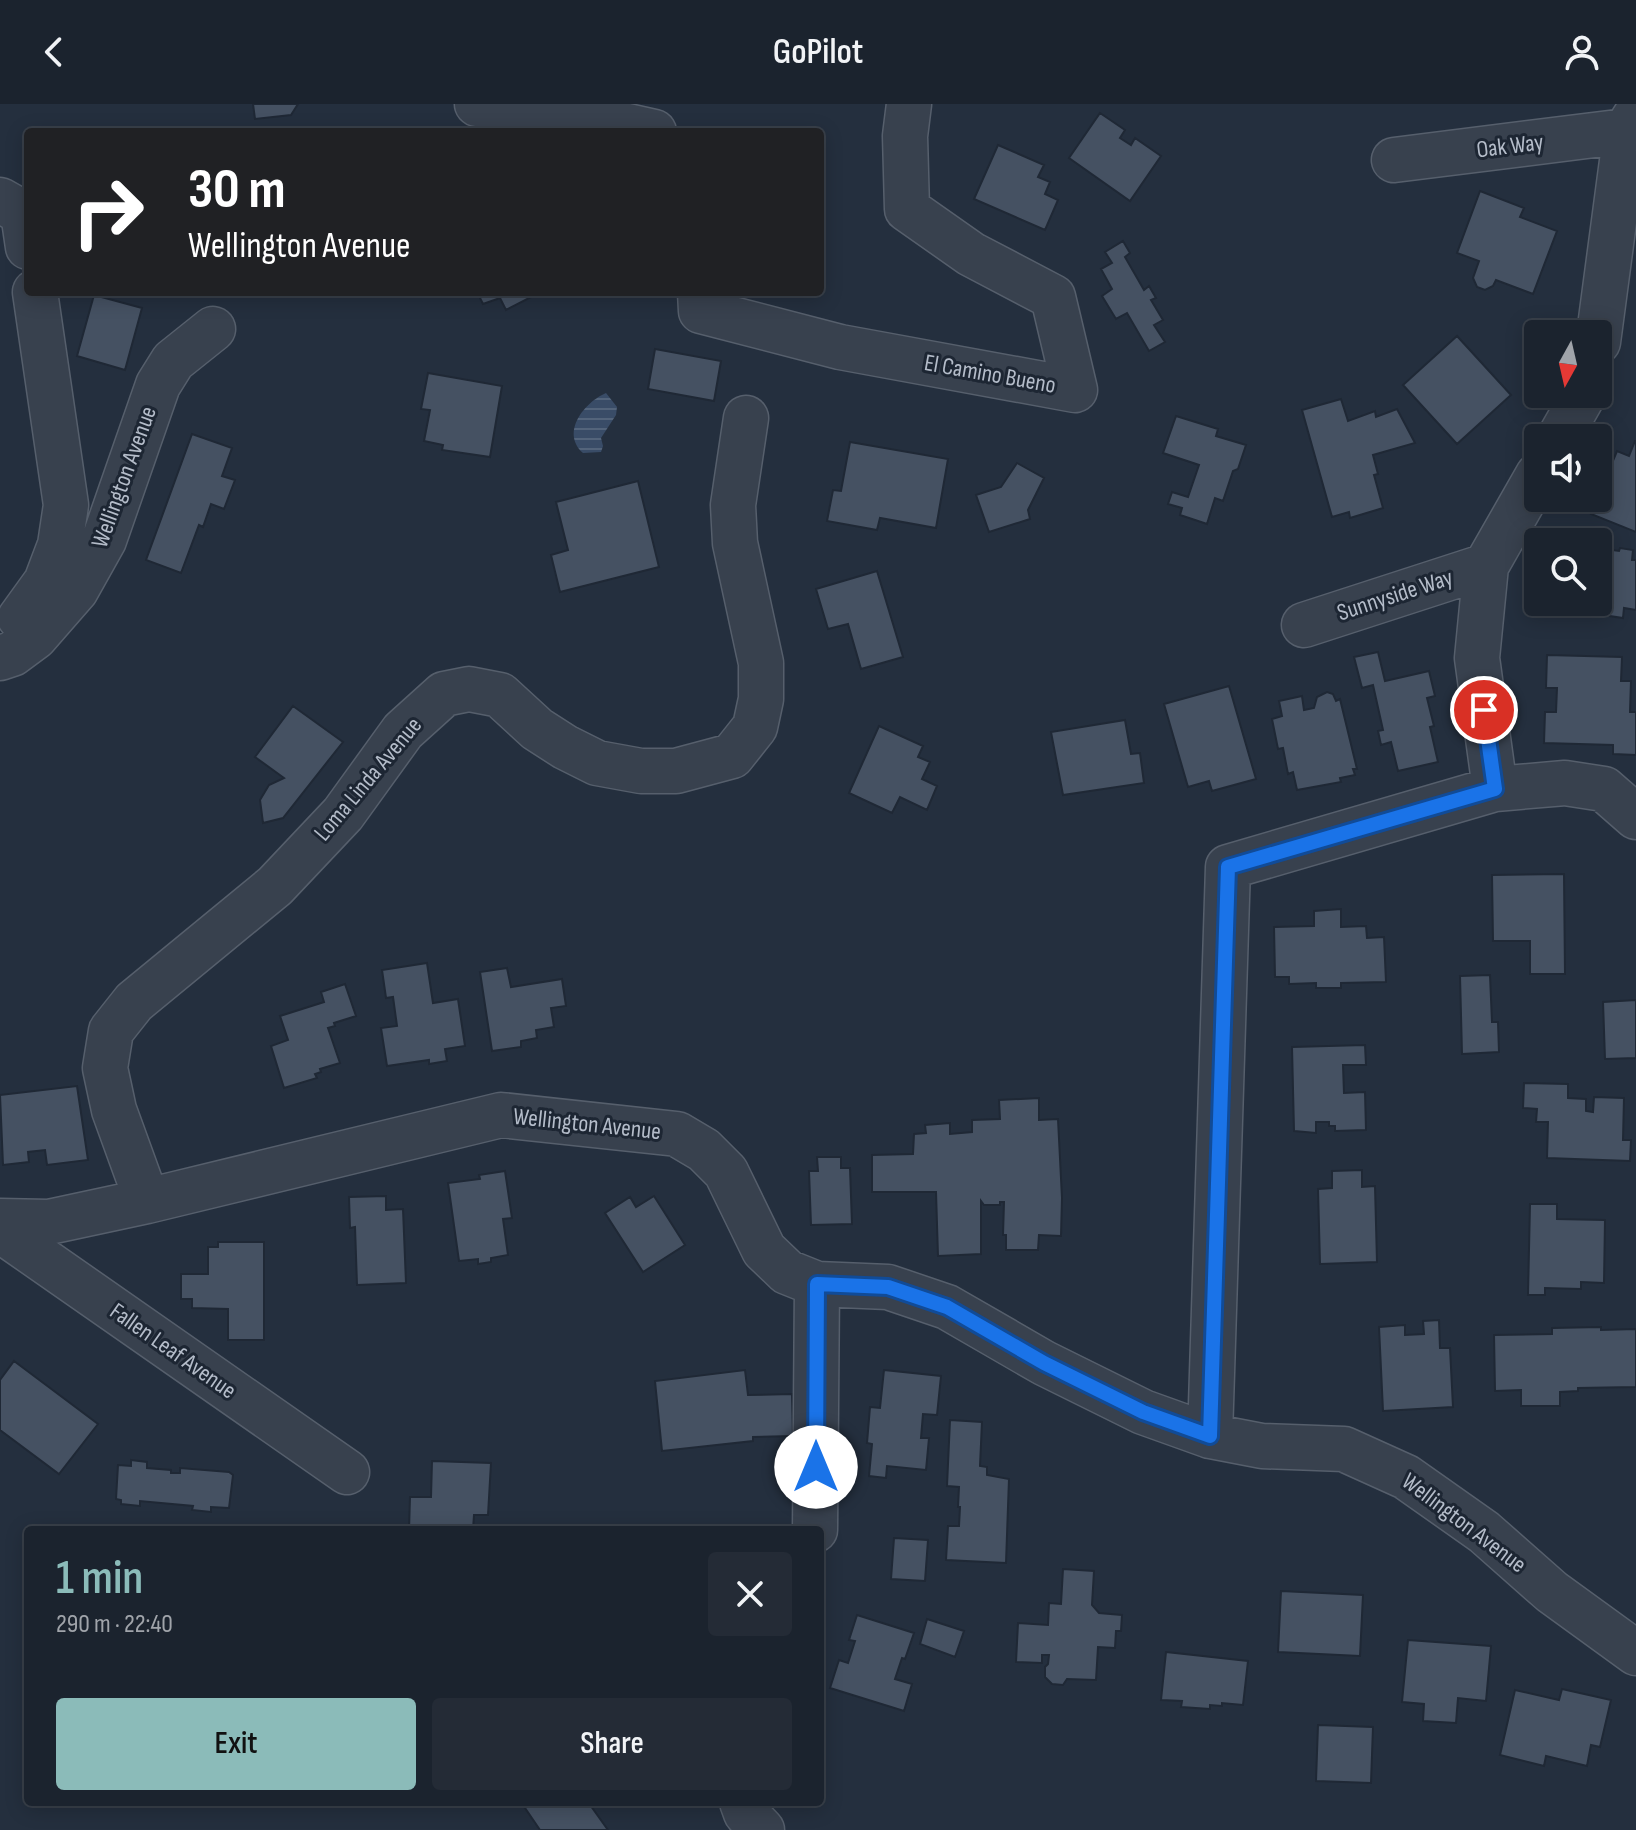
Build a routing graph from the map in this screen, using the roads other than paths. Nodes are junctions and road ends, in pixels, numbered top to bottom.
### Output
1 (477, 104) edge
2 (909, 104) edge
3 (1631, 123) edge
4 (636, 128) edge
5 (1394, 160) dead end
6 (0, 200) edge
7 (24, 220) edge
8 (36, 296) edge
9 (700, 296) edge
10 (1601, 320) edge
11 (213, 329) dead end
12 (746, 418) dead end
13 (1524, 500) edge
14 (1486, 566) junction
15 (1304, 625) dead end
16 (14, 631) edge
17 (1495, 789) junction
18 (1636, 817) edge
19 (147, 1201) junction
20 (0, 1221) edge
21 (0, 1230) edge
22 (817, 1284) junction
23 (1210, 1436) junction
24 (347, 1472) dead end
25 (815, 1526) edge
26 (1636, 1653) edge

1 - 4 street
2 - 9 street, El Camino Bueno
3 - 5 street, Oak Way
3 - 10 street
6 - 7 street
8 - 16 street
11 - 16 street, Wellington Avenue
12 - 19 street, Loma Linda Avenue
13 - 14 street
14 - 15 street, Sunnyside Way
14 - 17 street
17 - 18 street
17 - 23 street
19 - 20 street, Wellington Avenue
19 - 22 street, Wellington Avenue
21 - 24 street, Fallen Leaf Avenue
22 - 23 street, Wellington Avenue
22 - 25 street
23 - 26 street, Wellington Avenue

